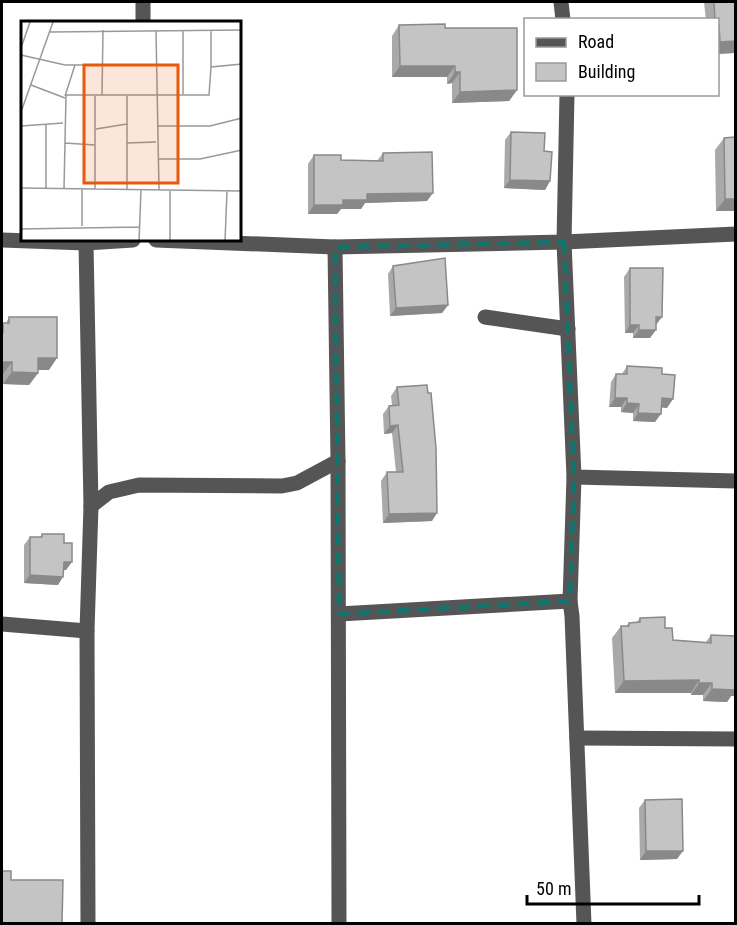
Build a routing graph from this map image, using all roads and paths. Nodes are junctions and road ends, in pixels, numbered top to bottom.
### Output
1 (143, 2) edge
2 (561, 2) edge
3 (563, 18) edge
4 (143, 21) edge
5 (567, 96) edge
6 (735, 234) edge
7 (2, 240) edge
8 (21, 241) edge
9 (58, 242) edge
10 (102, 242) edge
11 (207, 242) edge
12 (564, 242) junction
13 (86, 243) junction
14 (335, 247) junction
15 (485, 317) dead end
16 (568, 329) junction
17 (338, 461) junction
18 (574, 477) junction
19 (735, 481) edge
20 (91, 506) junction
21 (570, 601) junction
22 (339, 614) junction
23 (2, 624) edge
24 (87, 631) junction
25 (577, 738) junction
26 (735, 739) edge
27 (88, 924) edge
28 (339, 924) edge
29 (584, 924) edge

1 - 4 street
2 - 3 street
5 - 12 street
6 - 12 street
7 - 8 street
9 - 13 street
10 - 13 street
11 - 14 street
12 - 14 street
12 - 16 street
13 - 20 street
14 - 17 street
15 - 16 street
16 - 18 street
17 - 20 street
17 - 22 street
18 - 19 street
18 - 21 street
20 - 24 street
21 - 22 street
21 - 25 street
22 - 28 street
23 - 24 street
24 - 27 street
25 - 26 street
25 - 29 street

